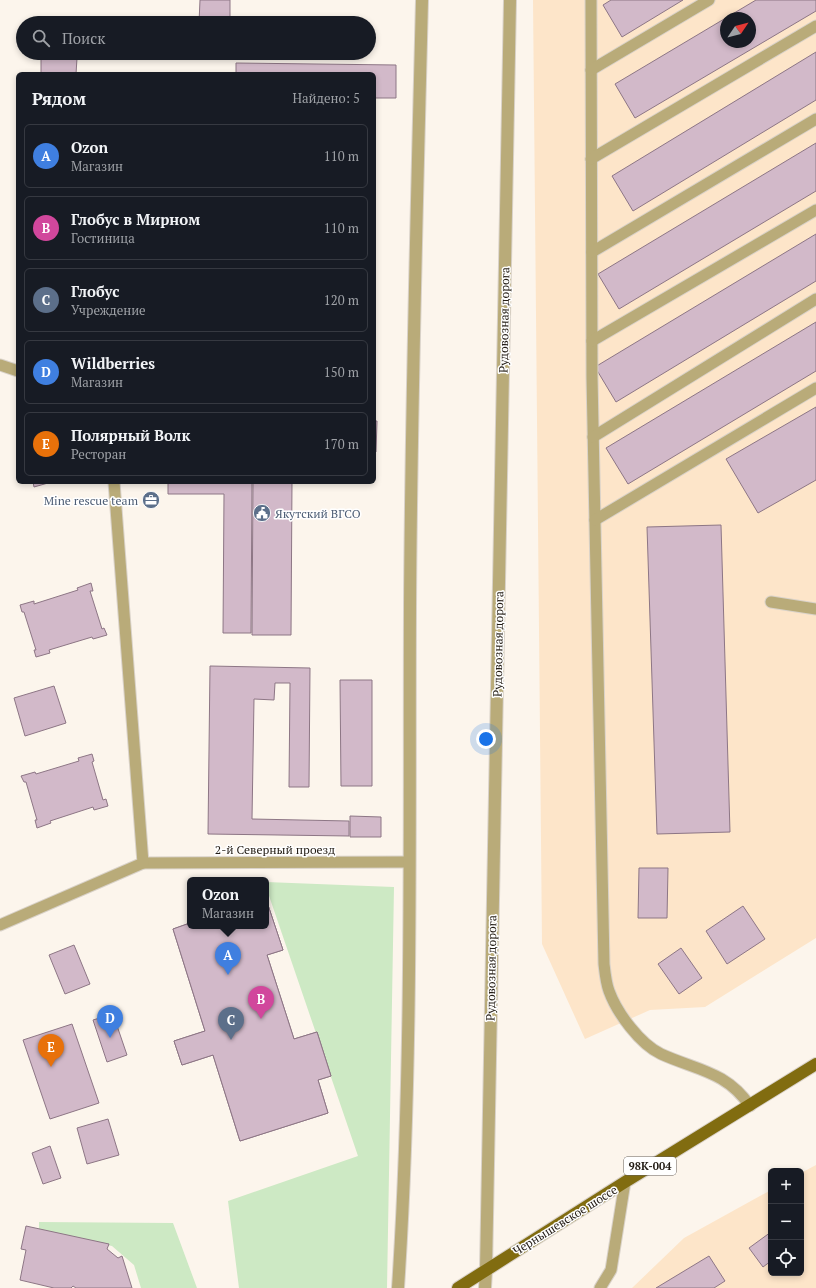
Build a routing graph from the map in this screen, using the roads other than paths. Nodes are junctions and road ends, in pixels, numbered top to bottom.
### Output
1 (422, 0) edge
2 (510, 0) edge
3 (590, 0) edge
4 (709, 0) edge
5 (816, 26) edge
6 (591, 70) junction
7 (816, 119) edge
8 (591, 159) junction
9 (816, 210) edge
10 (592, 252) junction
11 (816, 299) edge
12 (592, 341) junction
13 (0, 365) edge
14 (16, 370) edge
15 (816, 388) edge
16 (593, 437) junction
17 (114, 484) edge
18 (595, 520) junction
19 (771, 602) dead end
20 (816, 610) edge
21 (408, 862) junction
22 (142, 863) junction
23 (0, 925) edge
24 (816, 1064) edge
25 (750, 1106) junction
26 (625, 1182) junction
27 (486, 1270) junction
28 (398, 1288) edge
29 (458, 1288) edge
30 (486, 1288) edge
31 (600, 1288) edge

1 - 21 street
2 - 27 street, Рудовозная дорога
3 - 6 lane
4 - 6 lane
5 - 8 lane
6 - 8 lane
7 - 10 lane
8 - 10 lane
9 - 12 lane
10 - 12 lane
11 - 16 lane
12 - 16 lane
13 - 14 lane
15 - 18 lane
16 - 18 lane
17 - 22 lane
18 - 25 lane
19 - 20 lane
21 - 22 lane, 2-й Северный проезд
21 - 28 street
22 - 23 lane
24 - 25 main road, Чернышевское шоссе / 98К-004
25 - 26 main road, Чернышевское шоссе / 98К-004
26 - 27 main road, Чернышевское шоссе / 98К-004
26 - 31 lane
27 - 29 main road, Чернышевское шоссе / 98К-004
27 - 30 street, Рудовозная дорога

